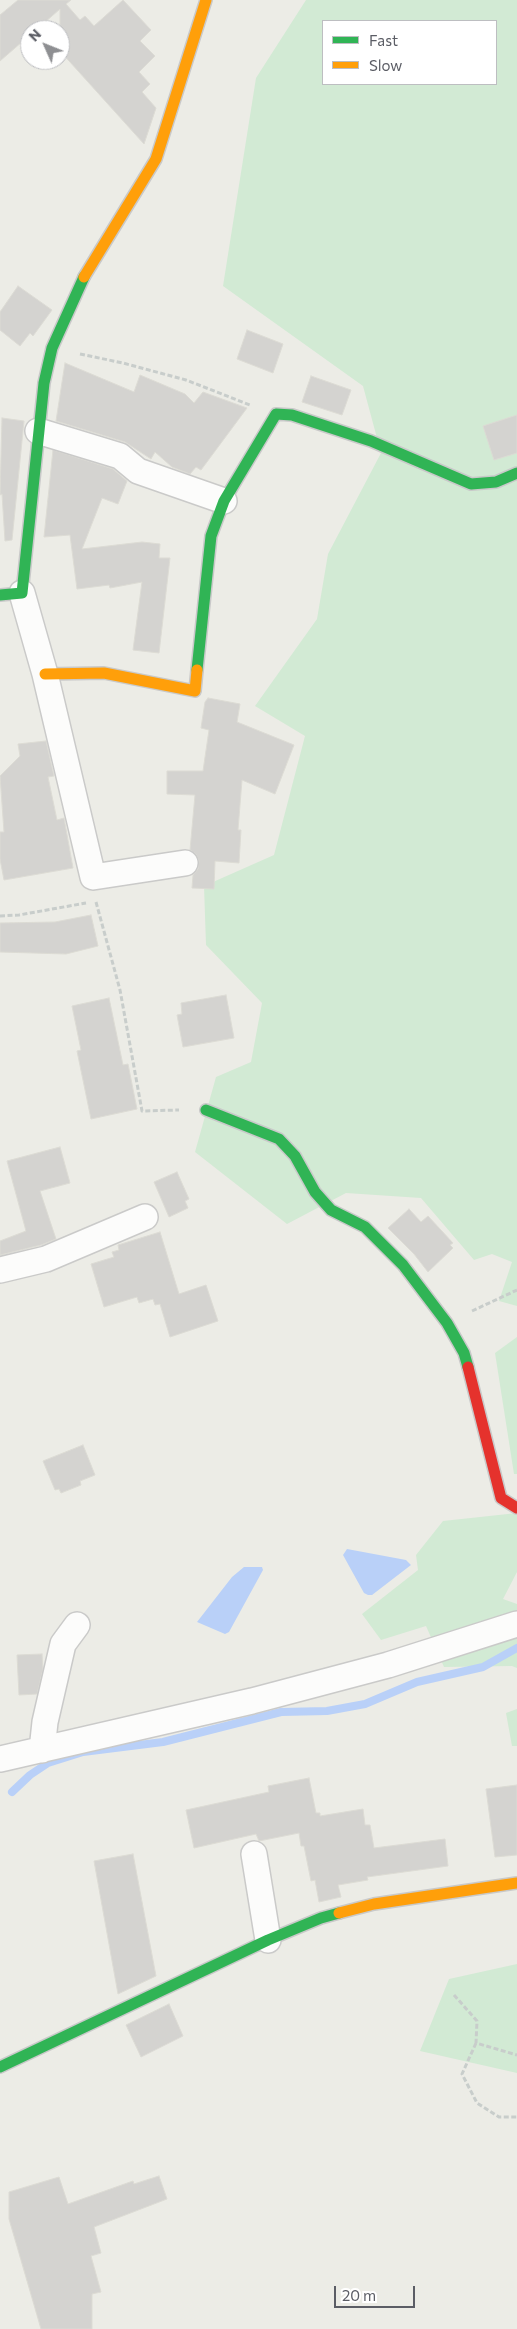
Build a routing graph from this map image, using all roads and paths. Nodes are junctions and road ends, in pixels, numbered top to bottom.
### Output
1 (206, 0) edge
2 (52, 348) junction
3 (276, 414) junction
4 (38, 431) junction
5 (517, 473) edge
6 (224, 501) junction
7 (11, 594) edge
8 (45, 674) junction
9 (185, 863) dead end
10 (0, 916) edge
11 (206, 1110) joint
12 (145, 1217) dead end
13 (0, 1270) edge
14 (517, 1290) edge
15 (447, 1322) junction
16 (517, 1508) edge
17 (517, 1624) edge
18 (77, 1625) dead end
19 (42, 1750) junction
20 (0, 1759) edge
21 (254, 1854) dead end
22 (517, 1883) edge
23 (268, 1940) junction
24 (454, 1995) dead end
25 (476, 2043) junction
26 (517, 2055) edge
27 (0, 2067) edge
28 (517, 2117) edge

1 - 2 street
2 - 3 path
2 - 4 street
3 - 5 street
3 - 6 street
4 - 6 street
4 - 7 street
6 - 8 street
7 - 8 street
8 - 9 street
10 - 11 path
11 - 15 street
12 - 13 street
14 - 15 path
15 - 16 street
17 - 19 street
18 - 19 street
19 - 20 street
21 - 23 street
22 - 23 street
23 - 27 street
24 - 25 path
25 - 26 path
25 - 28 path

